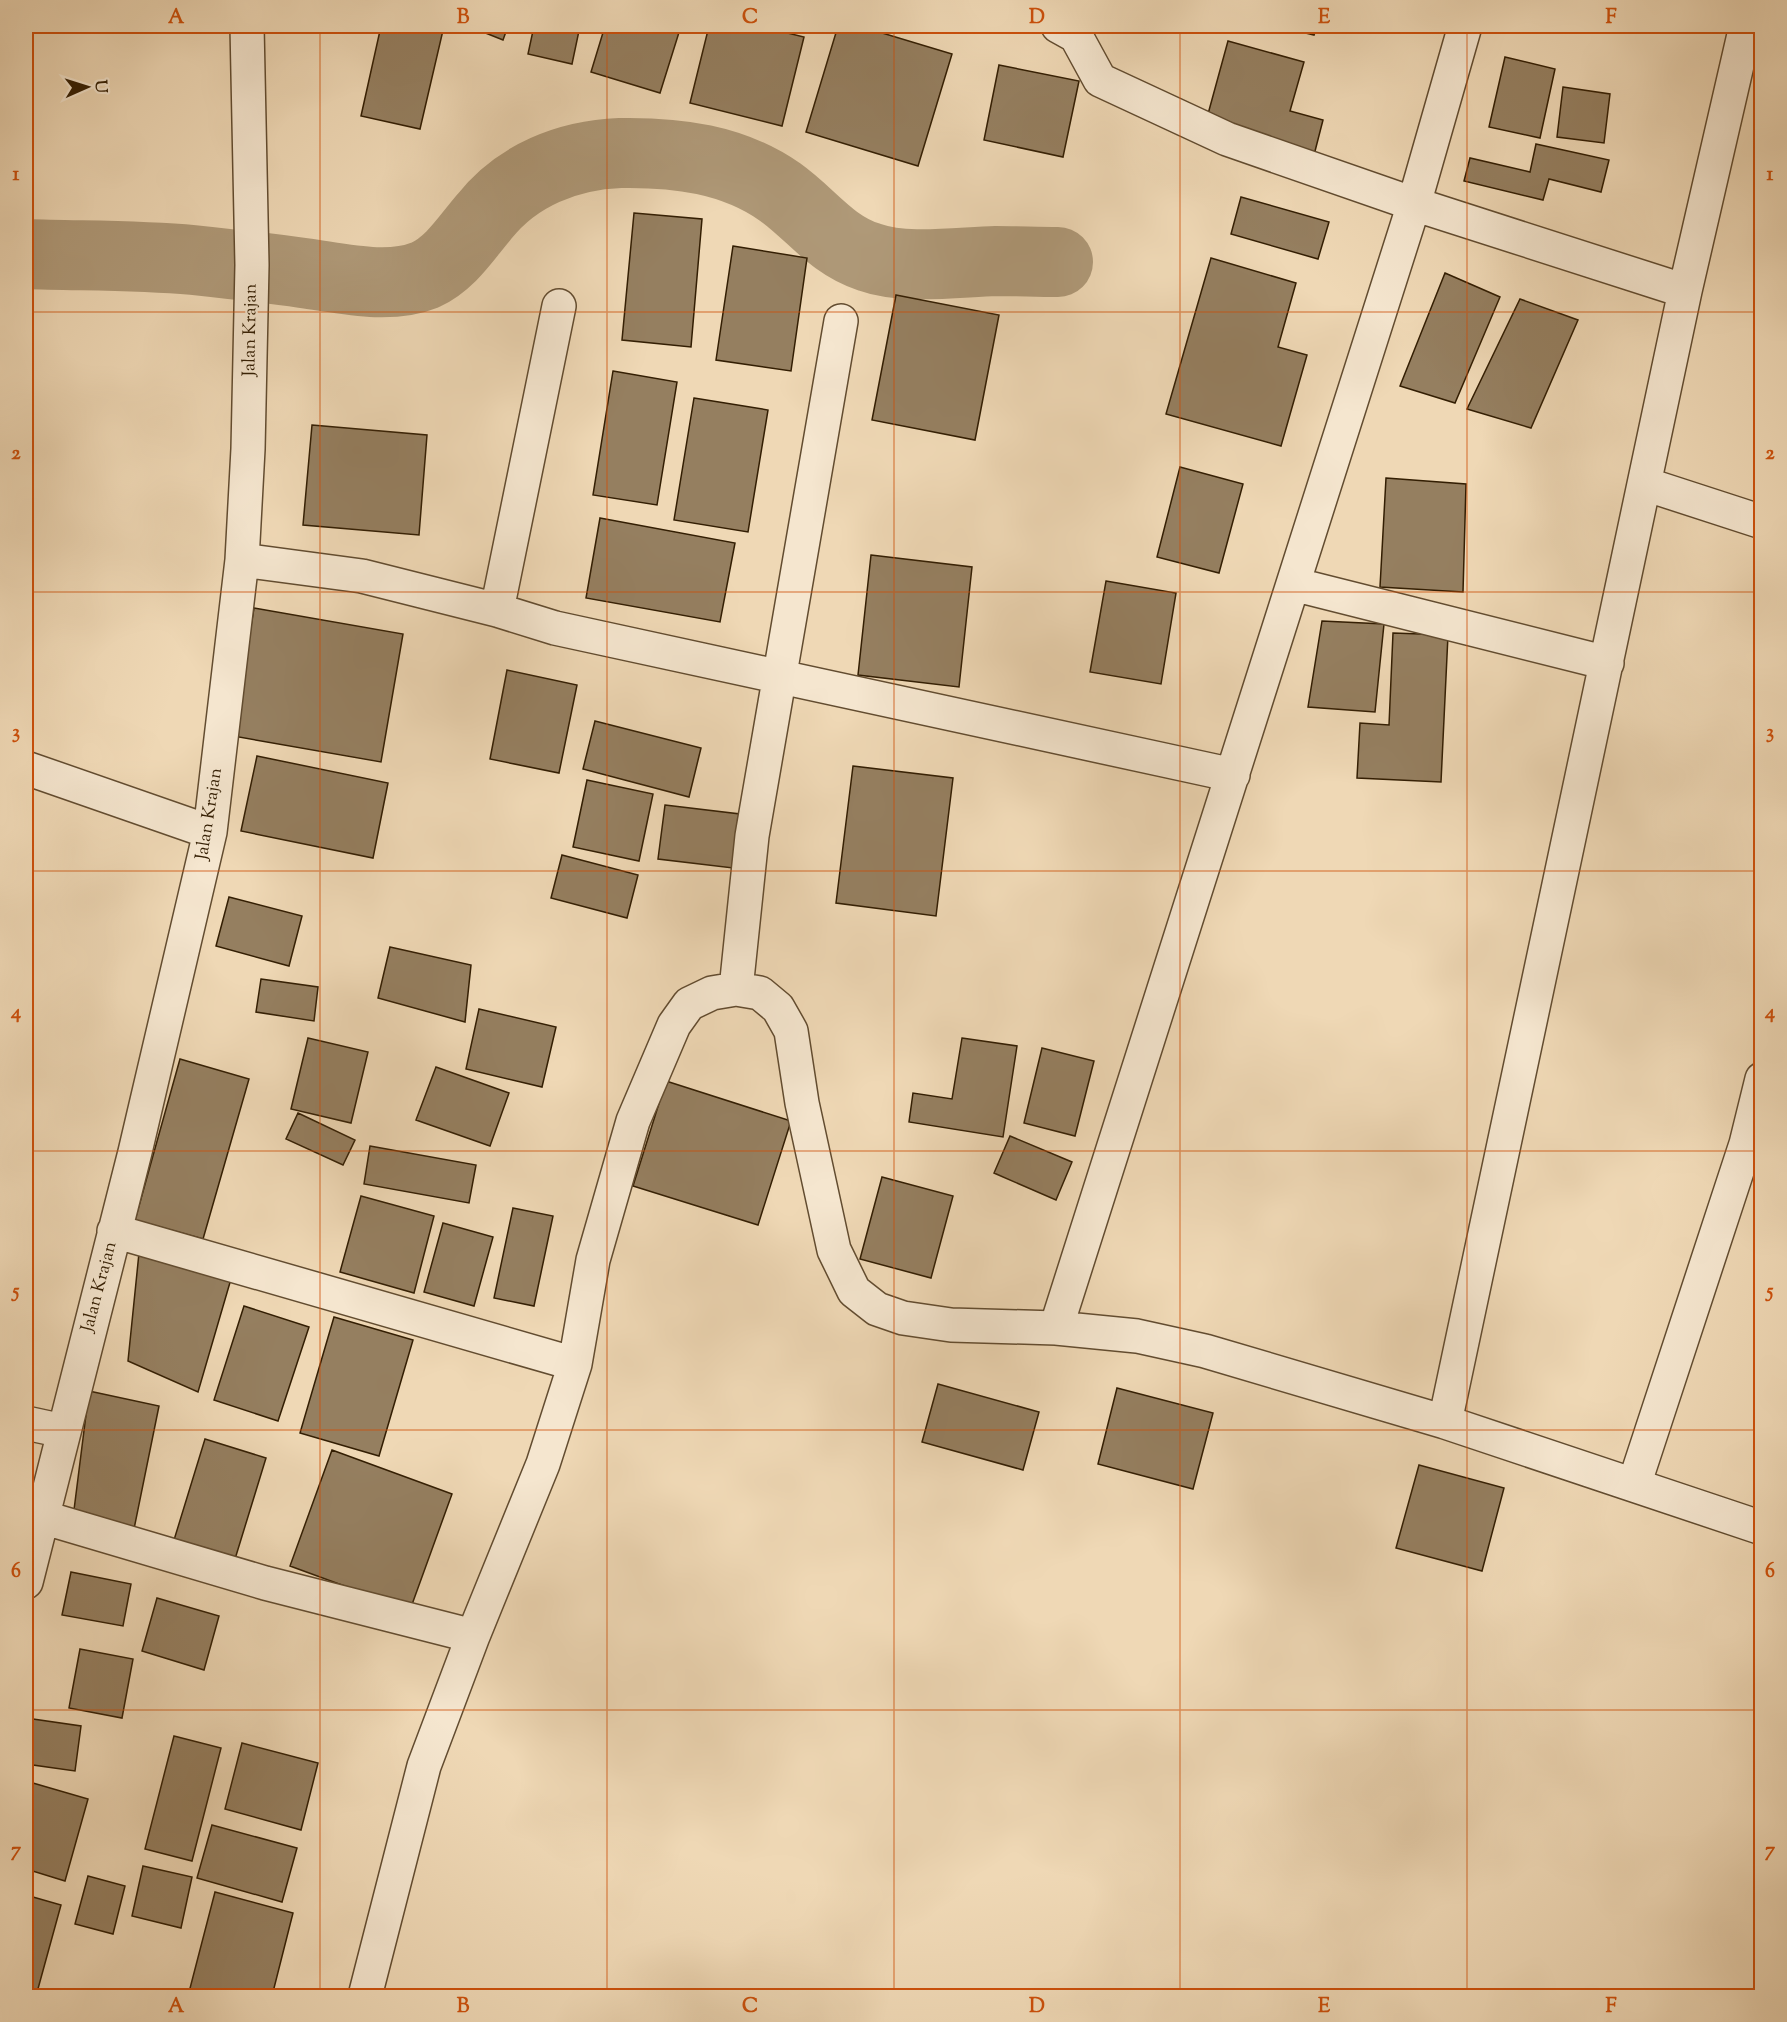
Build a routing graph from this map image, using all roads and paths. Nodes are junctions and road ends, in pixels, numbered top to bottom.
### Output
1 (247, 26) edge
2 (1058, 26) edge
3 (1465, 26) edge
4 (1746, 26) edge
5 (1414, 204) junction
6 (1685, 291) junction
7 (559, 306) dead end
8 (841, 321) dead end
9 (1645, 484) junction
10 (1761, 522) edge
11 (242, 560) junction
12 (1293, 584) junction
13 (497, 610) junction
14 (1607, 663) junction
15 (780, 675) junction
16 (26, 768) edge
17 (1233, 775) junction
18 (210, 832) junction
19 (736, 989) junction
20 (1761, 1079) edge
21 (114, 1230) junction
22 (1056, 1328) junction
23 (574, 1364) junction
24 (1445, 1422) junction
25 (26, 1423) edge
26 (63, 1431) junction
27 (1634, 1485) junction
28 (42, 1517) junction
29 (1761, 1528) edge
30 (26, 1582) edge
31 (472, 1636) junction
32 (365, 1996) edge

1 - 11 street, Jalan Krajan
2 - 5 street
3 - 5 street
4 - 6 street
5 - 6 street
5 - 12 street
6 - 9 street
7 - 13 street
8 - 15 street
9 - 10 street
9 - 14 street
11 - 13 street
11 - 18 street, Jalan Krajan
12 - 14 street
12 - 17 street
13 - 15 street
14 - 24 street
15 - 17 street
15 - 19 street
16 - 18 street
17 - 22 street
18 - 21 street, Jalan Krajan
19 - 22 street
19 - 23 street
20 - 27 street
21 - 23 street
21 - 26 street, Jalan Krajan
22 - 24 street
23 - 31 street
24 - 27 street
25 - 26 street
26 - 28 street, Jalan Krajan
27 - 29 street
28 - 30 street, Jalan Krajan
28 - 31 street
31 - 32 street

